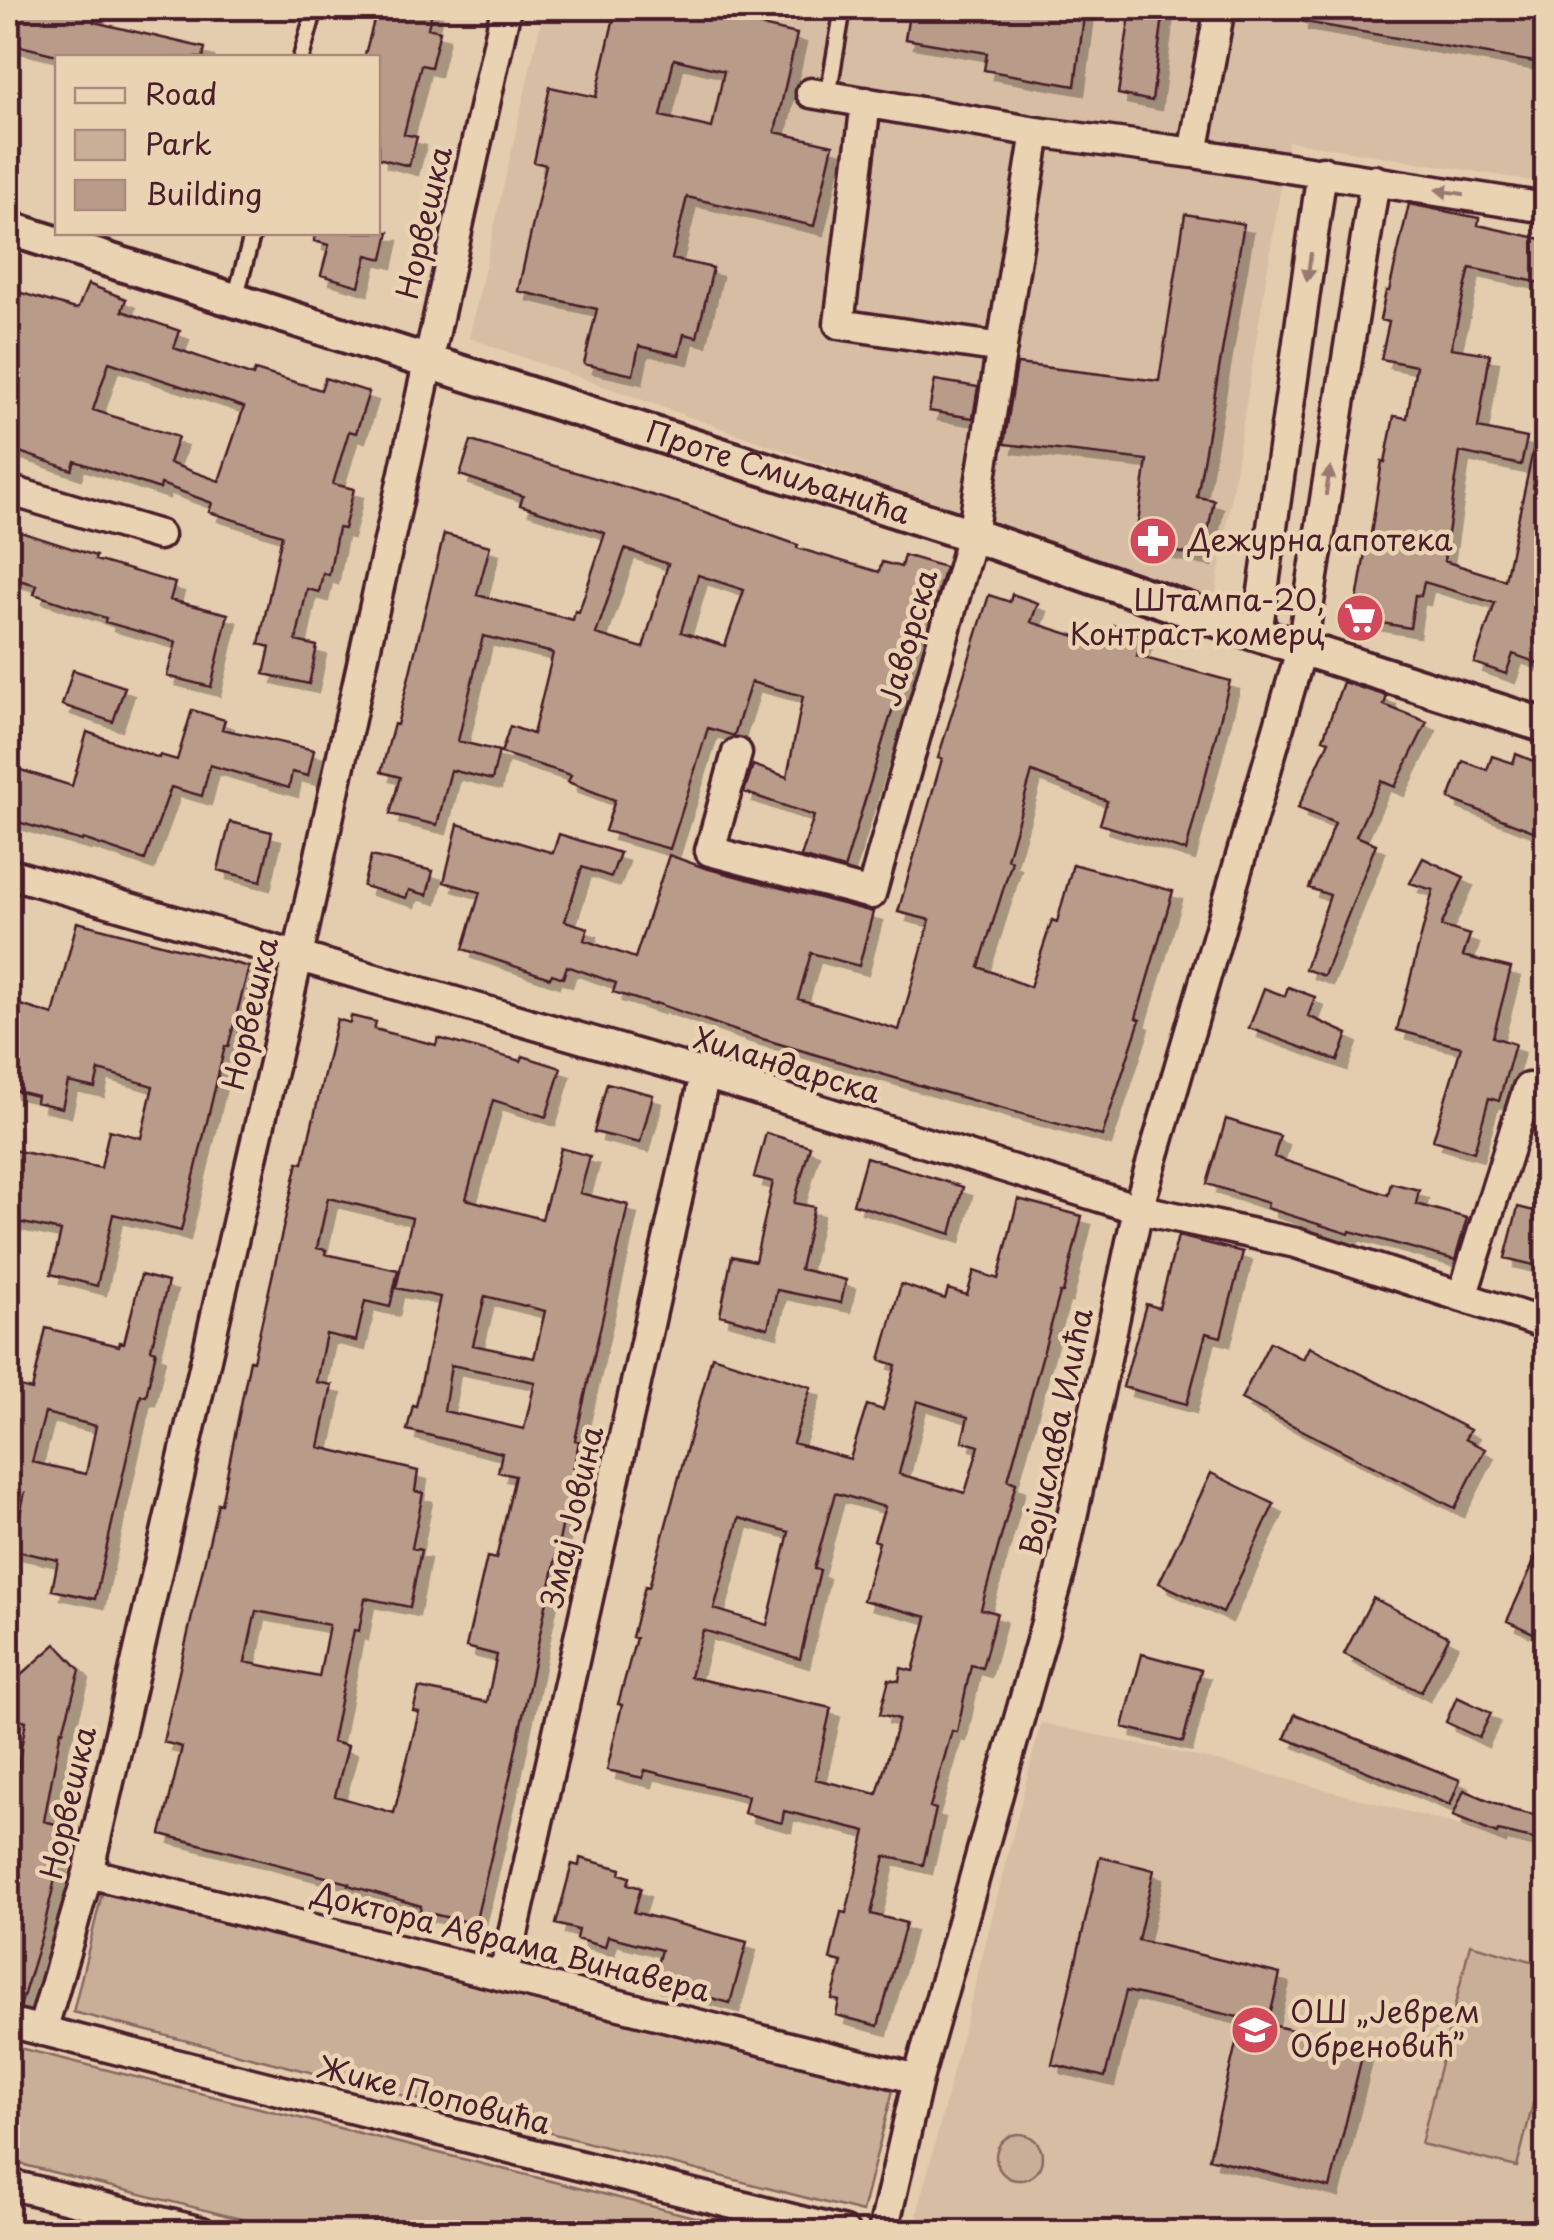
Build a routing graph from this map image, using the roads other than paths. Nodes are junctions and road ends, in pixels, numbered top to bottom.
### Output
1 (315, 8) edge
2 (506, 8) edge
3 (842, 8) edge
4 (1220, 8) edge
5 (303, 55) edge
6 (820, 94) joint
7 (866, 102) junction
8 (1036, 132) junction
9 (1193, 153) junction
10 (1322, 171) junction
11 (1376, 180) junction
12 (1546, 208) edge
13 (8, 228) edge
14 (252, 235) edge
15 (234, 301) junction
16 (1002, 348) junction
17 (428, 360) junction
18 (8, 490) edge
19 (158, 535) dead end
20 (972, 535) junction
21 (1257, 634) junction
22 (1302, 647) junction
23 (1546, 726) edge
24 (736, 753) dead end
25 (8, 873) edge
26 (298, 958) junction
27 (705, 1074) junction
28 (1528, 1088) dead end
29 (1138, 1208) junction
30 (1462, 1297) junction
31 (1546, 1324) edge
32 (88, 1873) junction
33 (504, 1974) junction
34 (8, 2022) edge
35 (42, 2031) junction
36 (918, 2079) junction
37 (8, 2184) edge
38 (202, 2232) edge
39 (844, 2232) edge
40 (883, 2232) edge

1 - 5 lane
2 - 17 street, Норвешка
3 - 6 lane
4 - 9 street
6 - 7 street
7 - 8 street
7 - 16 street
8 - 9 street
8 - 16 street, Јаворска
9 - 10 street
10 - 11 street
10 -> 21 street
12 -> 11 street
22 -> 11 street, Војислава Илића
13 - 15 street, Проте Смиљанића
14 - 15 lane
15 - 17 street, Проте Смиљанића
16 - 20 street, Јаворска
17 - 20 street, Проте Смиљанића
17 - 26 street, Норвешка
18 - 19 street
20 - 21 street, Проте Смиљанића
20 - 24 street, Јаворска
21 - 22 street, Проте Смиљанића
22 - 23 street, Проте Смиљанића
22 - 29 street, Војислава Илића
25 - 26 street, Хиландарска
26 - 27 street, Хиландарска
26 - 32 street, Норвешка
27 - 29 street, Хиландарска
27 - 33 street, Змај Јовина
28 - 30 street
29 - 30 street, Хиландарска
29 - 36 street, Војислава Илића
30 - 31 street, Хиландарска
32 - 33 street, Доктора Аврама Винавера
32 - 35 street, Норвешка
33 - 36 street, Доктора Аврама Винавера
34 - 35 street, Жике Поповића
35 - 39 street, Жике Поповића
36 - 40 street, Војислава Илића
37 - 38 street

